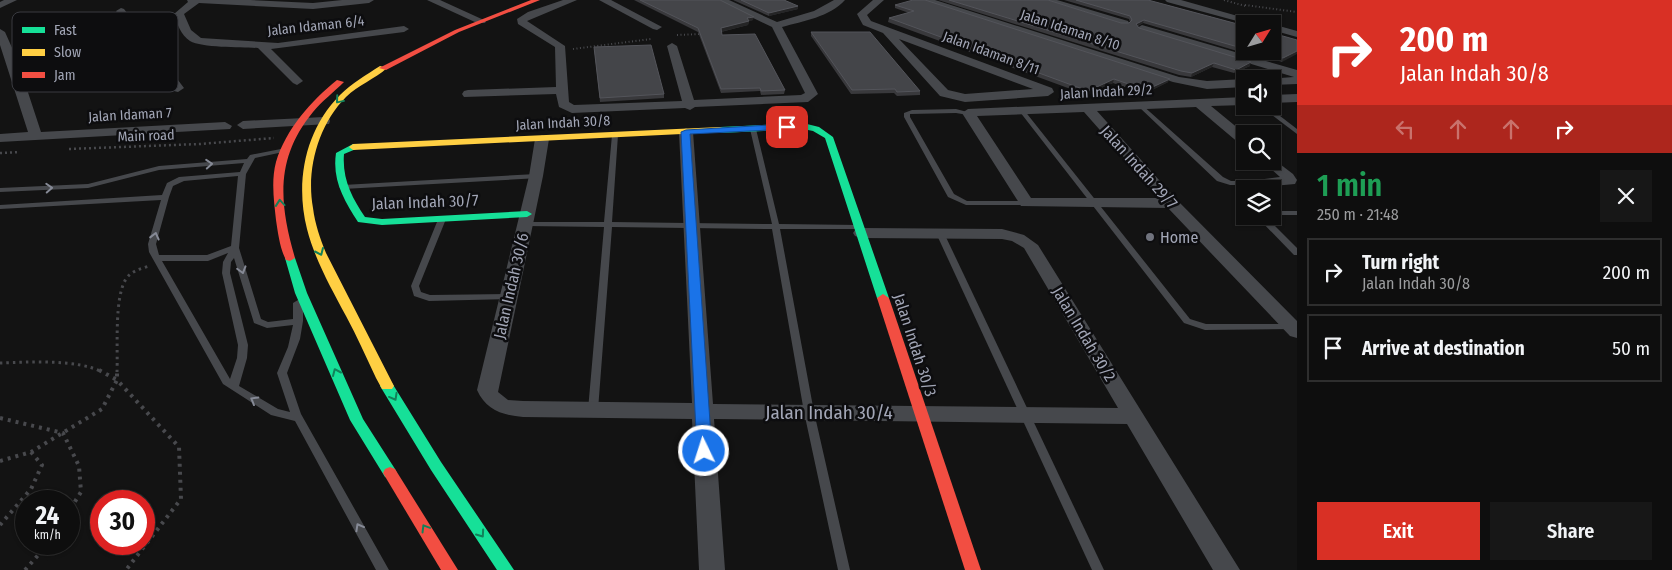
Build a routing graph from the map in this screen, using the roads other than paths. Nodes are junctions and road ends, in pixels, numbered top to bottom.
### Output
1 (12, 0) edge
2 (192, 0) edge
3 (197, 0) edge
4 (369, 0) edge
5 (432, 0) edge
6 (448, 0) edge
7 (518, 0) edge
8 (537, 0) edge
9 (572, 0) edge
10 (604, 0) edge
11 (721, 0) edge
12 (840, 0) edge
13 (879, 0) edge
14 (926, 0) edge
15 (1047, 0) edge
16 (1170, 0) edge
17 (0, 5) edge
18 (483, 16) junction
19 (1236, 17) edge
20 (1124, 23) edge
21 (776, 25) junction
22 (657, 27) dead end
23 (1281, 27) edge
24 (1142, 28) edge
25 (1297, 28) edge
26 (404, 29) dead end
27 (1281, 29) edge
28 (885, 30) junction
29 (0, 32) edge
30 (1297, 34) edge
31 (262, 46) junction
32 (672, 46) dead end
33 (12, 61) edge
34 (1297, 74) edge
35 (1297, 80) edge
36 (298, 81) dead end
37 (1281, 81) edge
38 (1236, 83) edge
39 (562, 90) junction
40 (22, 92) edge
41 (468, 94) dead end
42 (1297, 98) edge
43 (1281, 99) edge
44 (1236, 101) edge
45 (1199, 103) junction
46 (690, 106) junction
47 (1141, 106) junction
48 (1087, 108) junction
49 (1022, 111) junction
50 (968, 113) junction
51 (1275, 115) edge
52 (324, 121) junction
53 (300, 122) junction
54 (243, 125) dead end
55 (225, 126) dead end
56 (753, 128) junction
57 (686, 132) junction
58 (824, 132) joint
59 (1297, 132) edge
60 (1236, 134) edge
61 (616, 135) junction
62 (36, 136) junction
63 (0, 138) edge
64 (542, 139) junction
65 (287, 150) junction
66 (248, 161) junction
67 (1280, 170) edge
68 (242, 174) junction
69 (536, 176) junction
70 (1281, 181) edge
71 (1236, 182) edge
72 (343, 187) junction
73 (0, 190) edge
74 (165, 197) junction
75 (1026, 203) junction
76 (1094, 203) junction
77 (1172, 203) junction
78 (0, 207) edge
79 (1281, 213) edge
80 (1297, 213) edge
81 (442, 219) junction
82 (526, 219) junction
83 (609, 225) junction
84 (692, 225) junction
85 (1269, 225) edge
86 (776, 226) junction
87 (860, 230) junction
88 (940, 233) junction
89 (235, 248) junction
90 (1297, 253) edge
91 (158, 260) junction
92 (297, 280) junction
93 (508, 297) junction
94 (298, 321) junction
95 (1295, 330) edge
96 (233, 387) junction
97 (523, 409) joint
98 (593, 410) junction
99 (702, 411) junction
100 (809, 412) junction
101 (921, 413) junction
102 (1025, 414) junction
103 (1134, 416) junction
104 (298, 418) junction
105 (383, 570) edge
106 (450, 570) edge
107 (506, 570) edge
108 (712, 570) edge
109 (844, 570) edge
110 (972, 570) edge
111 (1098, 570) edge
112 (1227, 570) edge

1 - 17 street
2 - 3 street
3 - 4 street
3 - 31 street, Jalan Idaman 6/4
5 - 18 street
6 - 18 street
7 - 18 main road
8 - 18 main road
9 - 39 street
10 - 22 street
11 - 21 street
12 - 21 street
13 - 28 street, Jalan Idaman 8/11
14 - 38 street, Jalan Idaman 8/10
15 - 20 street
16 - 19 street
18 -> 52 main road
18 - 53 main road
21 - 46 street
23 - 25 street
24 - 34 street
26 - 31 street, Jalan Idaman 6/4
27 - 30 street
28 - 28 street, Jalan Idaman 8/11
29 - 33 street
31 - 36 street
32 - 46 street
35 - 37 street
39 - 41 street
39 - 46 street
40 - 62 street
42 - 43 street
44 - 45 street, Jalan Indah 29/2
45 - 47 street, Jalan Indah 29/2
45 - 60 street
47 - 48 street, Jalan Indah 29/2
47 - 71 lane
48 - 49 street, Jalan Indah 29/2
48 - 77 street, Jalan Indah 29/7
49 - 50 street, Jalan Indah 29/2
49 - 76 lane
50 - 75 street
50 - 75 lane
51 - 59 lane
52 - 53 street
52 -> 107 main road
53 - 54 street
53 - 65 main road
55 - 62 street, Jalan Idaman 7
56 - 57 main road, Jalan Indah 30/8
56 - 58 main road, Jalan Indah 30/8
56 - 86 lane
57 - 61 main road, Jalan Indah 30/8
57 - 84 street
58 - 87 main road, Jalan Indah 30/3
61 - 64 main road, Jalan Indah 30/8
61 - 83 lane
62 - 63 street, Jalan Idaman 7
64 - 69 street, Jalan Indah 30/6
64 - 72 main road, Jalan Indah 30/8
65 - 66 lane
92 -> 65 main road
66 - 68 lane
73 -> 66 lane
67 - 70 street
68 - 74 lane
68 - 89 lane
69 - 72 lane
69 - 82 street, Jalan Indah 30/6
72 - 81 main road, Jalan Indah 30/7
74 - 78 lane
91 -> 74 lane
75 - 76 street
76 - 77 street
76 - 95 lane
77 - 95 street, Jalan Indah 29/7
79 - 80 lane
81 - 82 main road, Jalan Indah 30/7
81 - 93 lane
82 - 83 lane
82 - 93 street, Jalan Indah 30/6
83 - 84 lane
83 - 98 lane
84 - 86 lane
84 - 99 street
85 - 90 lane
86 - 87 lane
86 - 100 lane
87 - 88 street, Jalan Indah 30/2
87 - 101 main road, Jalan Indah 30/3
88 - 102 lane
88 - 103 street, Jalan Indah 30/2
89 - 91 lane
89 -> 94 lane
89 - 96 lane
91 - 96 lane
92 - 94 lane
106 -> 92 main road
93 - 97 street, Jalan Indah 30/6
94 - 104 lane
104 -> 96 lane
97 - 98 street, Jalan Indah 30/4
98 - 99 street, Jalan Indah 30/4
99 - 100 street, Jalan Indah 30/4
99 - 108 street
100 - 101 street, Jalan Indah 30/4
100 - 109 lane
101 - 102 street, Jalan Indah 30/4
101 - 110 main road, Jalan Indah 30/3
102 - 103 street, Jalan Indah 30/4
102 - 111 lane
103 - 112 street, Jalan Indah 30/2
105 -> 104 lane

